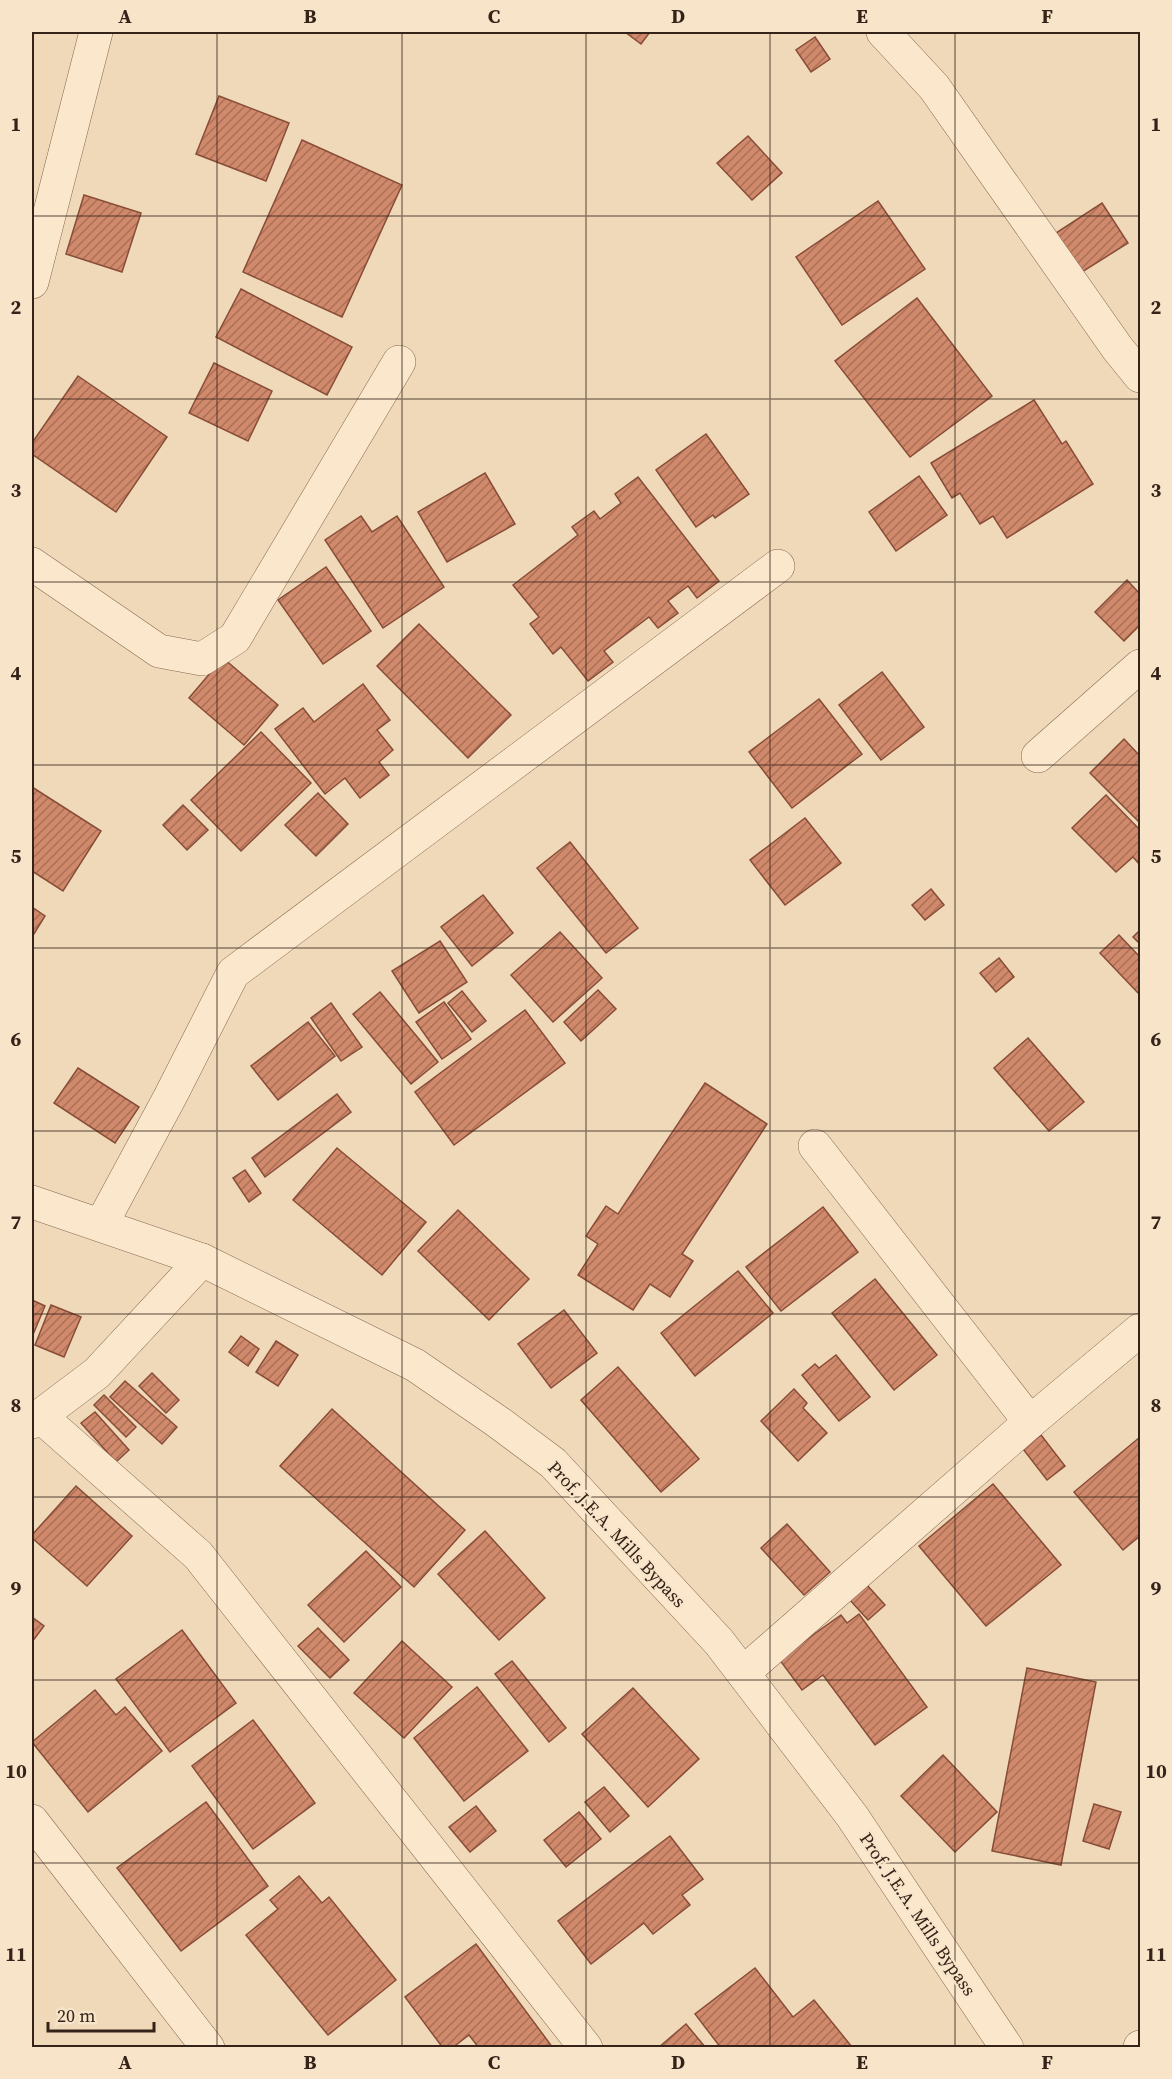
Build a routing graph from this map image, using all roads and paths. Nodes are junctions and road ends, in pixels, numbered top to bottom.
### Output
1 (96, 32) edge
2 (883, 32) edge
3 (32, 282) edge
4 (399, 362) dead end
5 (1140, 376) edge
6 (32, 564) edge
7 (778, 566) dead end
8 (1140, 666) edge
9 (1038, 756) dead end
10 (815, 1146) dead end
11 (32, 1202) edge
12 (101, 1226) junction
13 (202, 1260) junction
14 (1140, 1330) edge
15 (36, 1419) edge
16 (1029, 1422) junction
17 (742, 1673) junction
18 (32, 1821) edge
19 (208, 2048) edge
20 (586, 2048) edge
21 (1007, 2048) edge

1 - 3 street
2 - 5 street
4 - 6 street
7 - 12 street
8 - 9 street
10 - 16 street
11 - 12 street, Prof. J.E.A. Mills Bypass
12 - 13 street, Prof. J.E.A. Mills Bypass
13 - 15 street
13 - 17 street, Prof. J.E.A. Mills Bypass
14 - 16 street
15 - 20 street
16 - 17 street
17 - 21 street, Prof. J.E.A. Mills Bypass
18 - 19 street

